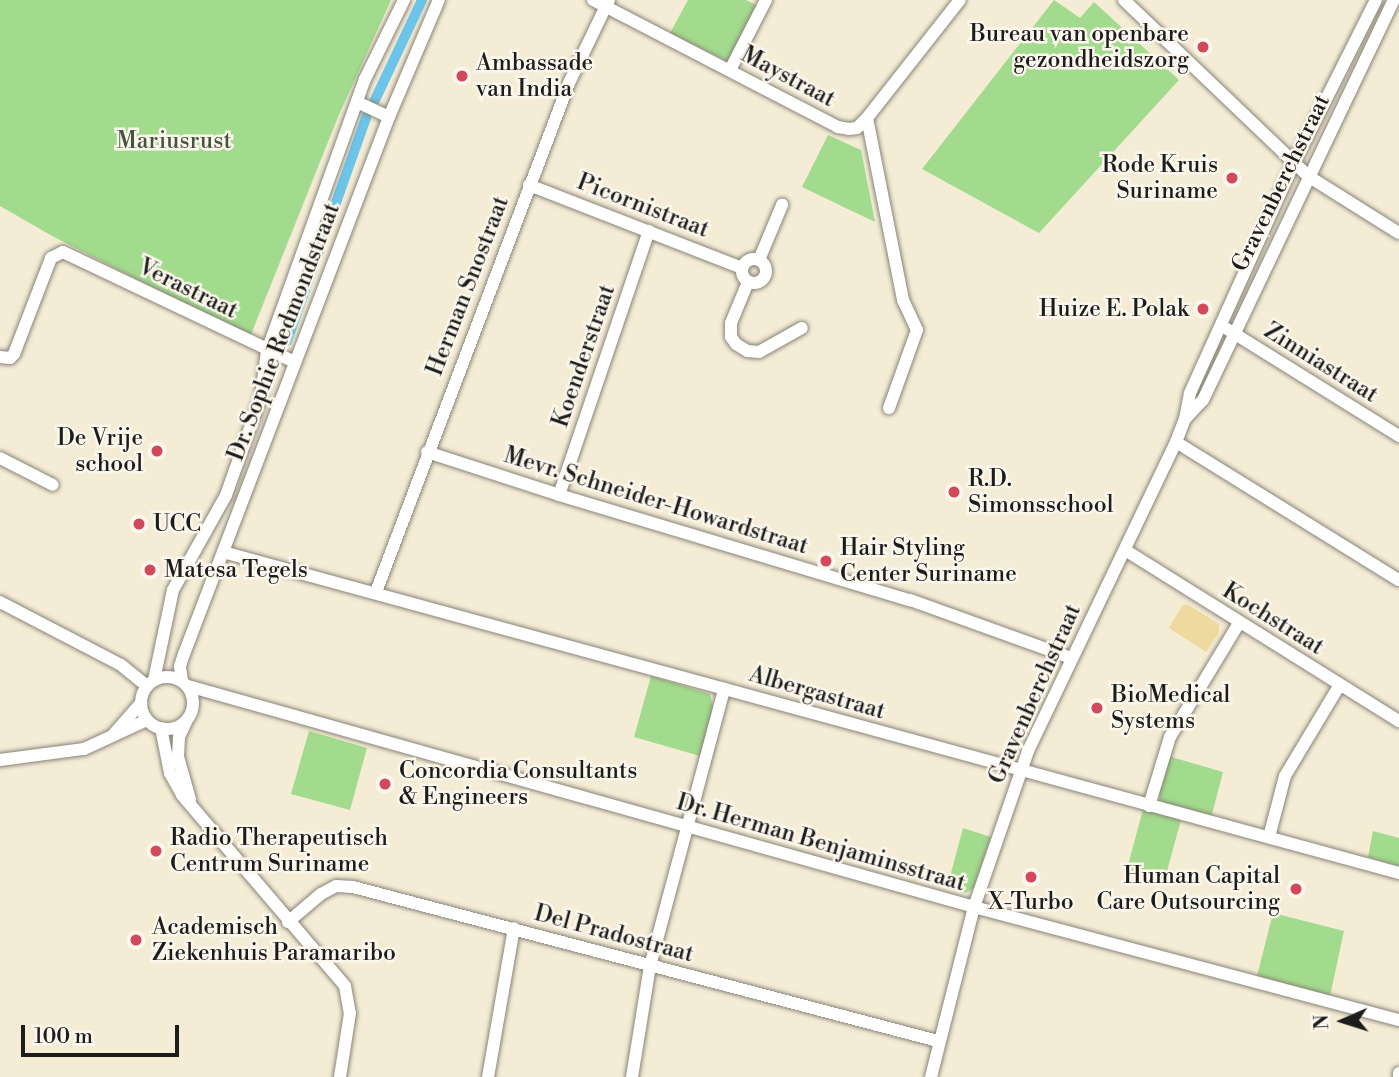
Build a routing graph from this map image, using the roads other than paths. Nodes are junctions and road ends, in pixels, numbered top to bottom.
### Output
1 (404, 0) edge
2 (439, 0) edge
3 (593, 0) edge
4 (766, 0) edge
5 (960, 0) edge
6 (1124, 0) edge
7 (1376, 0) edge
8 (1394, 0) edge
9 (607, 3) edge
10 (730, 70) junction
11 (357, 102) junction
12 (389, 117) junction
13 (867, 118) junction
14 (1294, 163) junction
15 (1308, 176) junction
16 (529, 184) junction
17 (782, 205) dead end
18 (649, 231) junction
19 (1399, 233) edge
20 (759, 260) junction
21 (742, 268) junction
22 (748, 282) junction
23 (1220, 324) junction
24 (802, 328) dead end
25 (1233, 332) junction
26 (267, 351) junction
27 (0, 357) edge
28 (295, 362) junction
29 (889, 408) dead end
30 (1185, 419) junction
31 (1399, 436) edge
32 (1175, 442) junction
33 (427, 452) junction
34 (0, 458) edge
35 (54, 485) dead end
36 (559, 495) junction
37 (1125, 550) junction
38 (223, 552) junction
39 (1399, 580) edge
40 (376, 592) junction
41 (0, 602) edge
42 (1239, 623) junction
43 (1071, 658) junction
44 (151, 683) junction
45 (185, 684) junction
46 (1339, 686) junction
47 (724, 689) junction
48 (234, 701) junction
49 (141, 703) junction
50 (189, 715) junction
51 (147, 720) junction
52 (1399, 721) edge
53 (162, 729) junction
54 (110, 738) junction
55 (0, 761) edge
56 (1021, 772) junction
57 (1149, 806) junction
58 (198, 815) junction
59 (687, 828) junction
60 (1269, 837) junction
61 (1399, 873) edge
62 (974, 907) junction
63 (288, 922) junction
64 (514, 928) junction
65 (650, 966) junction
66 (1399, 1020) edge
67 (938, 1041) junction
68 (340, 1077) edge
69 (488, 1077) edge
70 (632, 1077) edge
71 (931, 1077) edge

1 - 11 street, Dr. Sophie Redmondstraat
2 - 12 street, Dr. Sophie Redmondstraat
3 - 9 street, Maystraat
4 - 10 street
5 - 13 street
6 - 14 street
7 - 14 street, Gravenberchstraat
8 - 15 street, Gravenberchstraat
9 - 10 street, Maystraat
9 - 16 street, Herman Snostraat
10 - 13 street, Maystraat
11 - 12 street
11 - 26 street, Dr. Sophie Redmondstraat
12 - 28 street, Dr. Sophie Redmondstraat
13 - 29 street
14 - 15 street
14 - 23 street, Gravenberchstraat
15 - 19 street
15 - 25 street, Gravenberchstraat
16 - 18 street, Picornistraat
16 - 33 street, Herman Snostraat
17 - 20 street
18 - 21 street, Picornistraat
18 - 36 street, Koenderstraat
20 - 21 street
20 - 22 street
21 - 22 street
22 - 24 street
23 - 25 street, Zinniastraat
23 - 30 street, Gravenberchstraat
25 - 30 street, Gravenberchstraat
25 - 31 street, Zinniastraat
26 - 27 street, Verastraat
26 - 28 street, Verastraat
26 - 44 street, Dr. Sophie Redmondstraat
28 - 38 street, Dr. Sophie Redmondstraat
30 - 32 street, Gravenberchstraat
32 - 37 street, Gravenberchstraat
32 - 39 street
33 - 36 street, Mevr. Schneider-Howardstraat
33 - 40 street, Herman Snostraat
34 - 35 street
36 - 43 street, Mevr. Schneider-Howardstraat
37 - 42 street, Kochstraat
37 - 43 street, Gravenberchstraat
38 - 40 street, Albergastraat
38 - 45 street, Dr. Sophie Redmondstraat
40 - 47 street, Albergastraat
41 - 44 street
42 - 46 street, Kochstraat
42 - 57 street
43 - 56 street, Gravenberchstraat
44 - 45 street
44 - 49 street
45 - 48 street, Dr. Herman Benjaminsstraat
45 - 50 street
46 - 52 street, Kochstraat
46 - 60 street
47 - 56 street, Albergastraat
47 - 59 street
48 - 50 street, Dr. Herman Benjaminsstraat
48 - 59 street, Dr. Herman Benjaminsstraat
49 - 51 street
49 - 54 street
50 - 53 street
50 - 58 street
51 - 53 street
51 - 54 street
53 - 58 street
54 - 55 street
56 - 57 street, Albergastraat
56 - 62 street, Gravenberchstraat
57 - 60 street, Albergastraat
58 - 63 street
59 - 62 street, Dr. Herman Benjaminsstraat
59 - 65 street
60 - 61 street, Albergastraat
62 - 66 street, Dr. Herman Benjaminsstraat
62 - 67 street, Gravenberchstraat
63 - 64 street, Del Pradostraat
63 - 68 street
64 - 65 street, Del Pradostraat
64 - 69 street
65 - 67 street, Del Pradostraat
65 - 70 street
67 - 71 street, Gravenberchstraat

